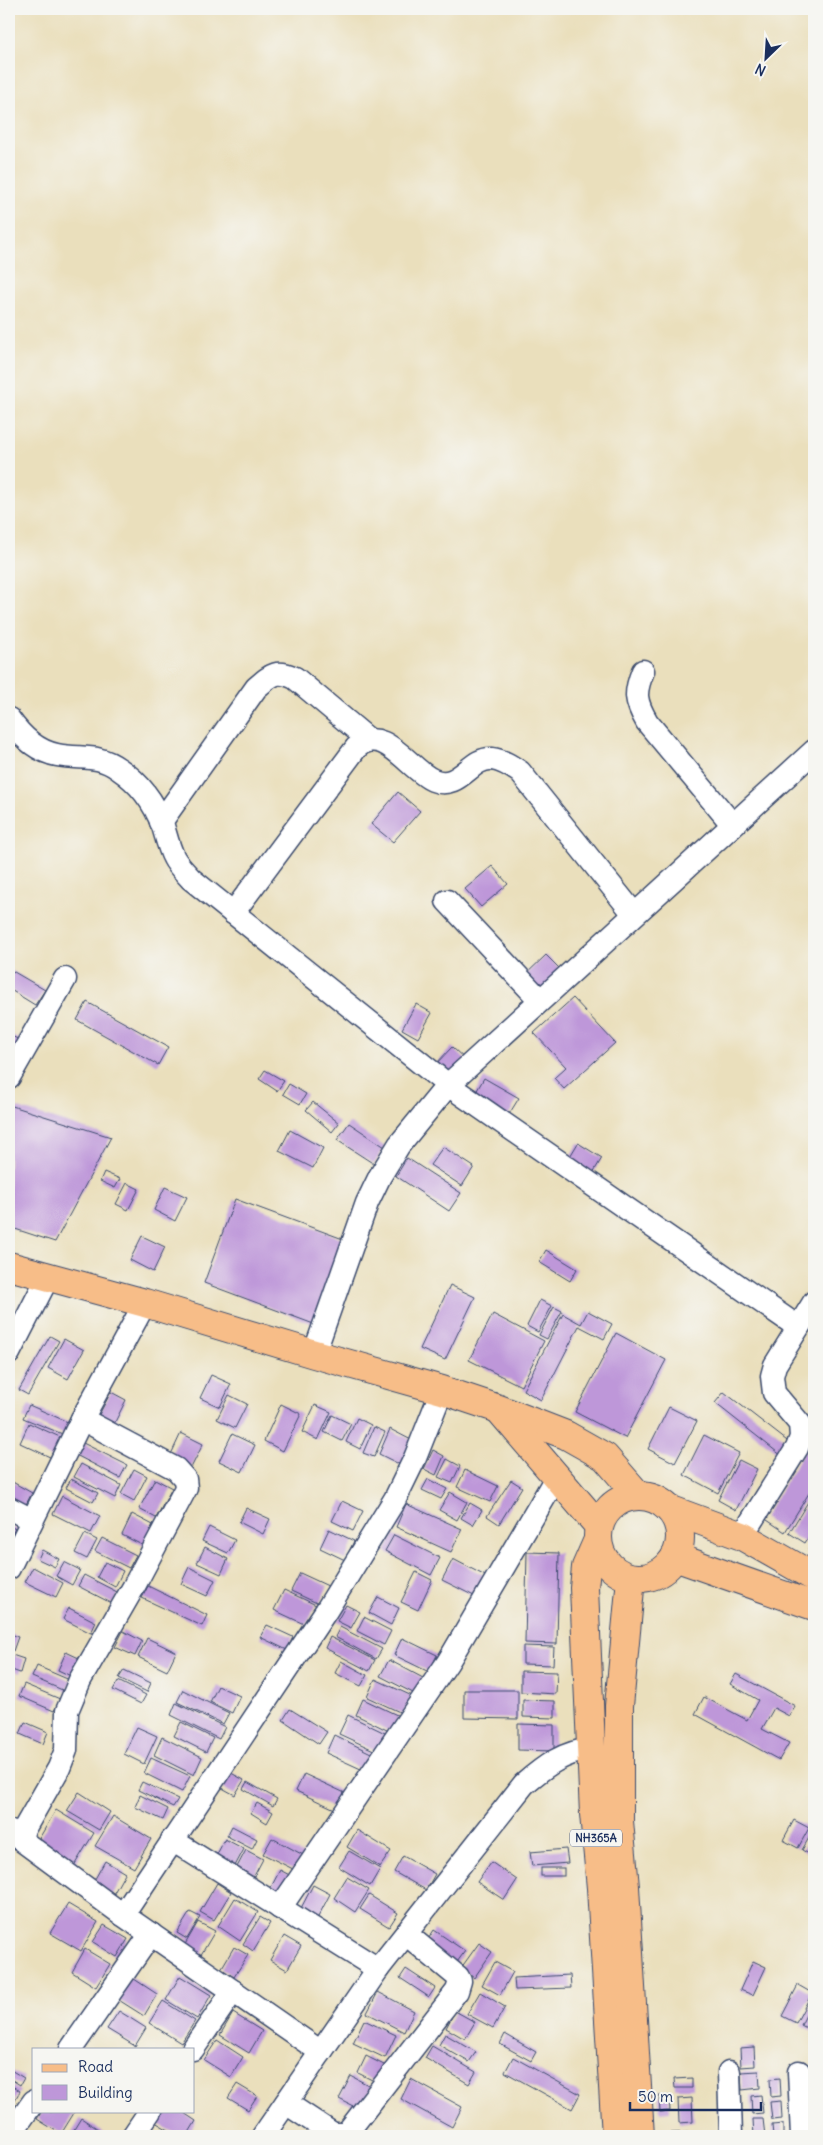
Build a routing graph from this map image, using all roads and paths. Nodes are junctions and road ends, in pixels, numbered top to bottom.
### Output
1 (643, 671) dead end
2 (9, 720) edge
3 (369, 740) junction
4 (814, 751) edge
5 (161, 822) junction
6 (732, 824) junction
7 (447, 901) dead end
8 (232, 913) junction
9 (634, 914) junction
10 (65, 980) dead end
11 (540, 1000) junction
12 (9, 1077) edge
13 (448, 1085) junction
14 (9, 1266) edge
15 (48, 1277) junction
16 (814, 1302) edge
17 (145, 1303) junction
18 (798, 1327) junction
19 (9, 1353) edge
20 (314, 1354) junction
21 (442, 1390) junction
22 (499, 1409) junction
23 (82, 1419) junction
24 (558, 1476) junction
25 (638, 1496) junction
26 (9, 1508) edge
27 (669, 1509) junction
28 (32, 1520) junction
29 (598, 1534) junction
30 (742, 1536) junction
31 (675, 1557) junction
32 (9, 1568) edge
33 (814, 1576) edge
34 (631, 1578) junction
35 (814, 1606) edge
36 (592, 1749) junction
37 (14, 1834) edge
38 (172, 1840) junction
39 (280, 1908) junction
40 (123, 1915) junction
41 (151, 1934) junction
42 (406, 1934) junction
43 (378, 1969) junction
44 (233, 1991) junction
45 (72, 2048) edge
46 (194, 2048) edge
47 (321, 2052) junction
48 (729, 2072) dead end
49 (799, 2072) dead end
50 (32, 2104) edge
51 (286, 2104) junction
52 (149, 2112) edge
53 (9, 2136) edge
54 (133, 2136) edge
55 (263, 2136) edge
56 (616, 2136) edge
57 (640, 2136) edge
58 (731, 2136) edge
59 (802, 2136) edge

1 - 6 street
2 - 5 street
3 - 5 street
3 - 8 street
3 - 9 street
4 - 6 street
5 - 8 street
6 - 9 street
7 - 11 street
8 - 13 street
9 - 11 street
10 - 12 street
11 - 13 street
13 - 18 street
13 - 20 street
14 - 15 main road
15 - 17 main road
15 - 19 street
16 - 18 street
17 - 20 main road
17 - 23 street
18 - 30 street
20 - 21 main road
21 - 22 main road
21 - 38 street
22 - 24 main road
22 - 25 main road
23 - 28 street
23 - 37 street
24 - 29 main road
24 - 39 street
25 - 27 main road
25 - 29 main road, NH365A
26 - 28 street
27 - 30 main road
27 - 31 main road
28 - 32 street
29 - 34 main road
29 - 36 main road, NH365A
30 - 33 main road
31 - 34 main road
31 - 35 main road
34 - 57 main road, NH365A
36 - 42 street
36 - 56 main road, NH365A
37 - 40 street
38 - 39 street
38 - 40 street
39 - 43 street
40 - 41 street
41 - 44 street
41 - 45 street
42 - 43 street
42 - 51 street
43 - 47 street
44 - 46 street
44 - 47 street
47 - 51 street
48 - 58 street
49 - 59 street
50 - 53 street
51 - 55 street
52 - 54 street

